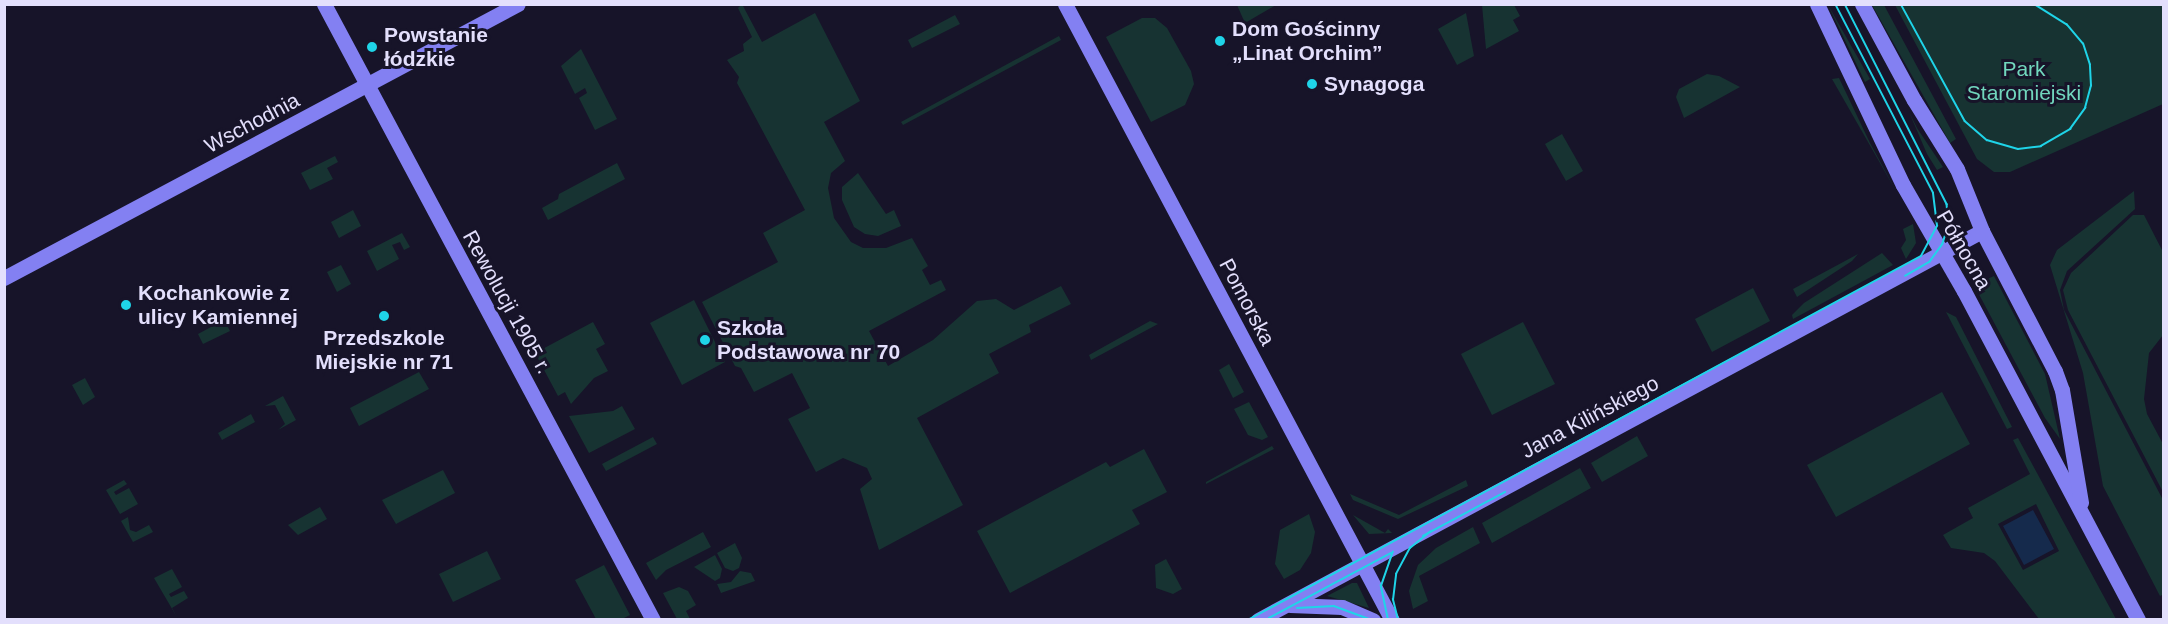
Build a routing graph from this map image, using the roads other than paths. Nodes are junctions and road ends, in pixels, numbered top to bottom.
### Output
1 (324, 4) edge
2 (518, 4) edge
3 (1065, 4) edge
4 (1817, 4) edge
5 (1862, 4) edge
6 (367, 85) junction
7 (1982, 231) junction
8 (1942, 252) junction
9 (4, 278) edge
10 (2083, 514) junction
11 (1362, 563) junction
12 (1284, 605) junction
13 (652, 620) edge
14 (1258, 620) edge
15 (1373, 620) edge
16 (1392, 620) edge
17 (2138, 620) edge

1 - 6 street, Rewolucji 1905 r.
2 - 6 street, Wschodnia
3 - 11 street, Pomorska
4 - 8 street, Północna
5 - 7 street, Północna
6 - 9 street, Wschodnia
6 - 13 street, Rewolucji 1905 r.
7 - 8 street, Jana Kilińskiego
7 - 10 street, Północna
8 - 10 street, Północna
8 - 11 street, Jana Kilińskiego
10 - 17 street, Północna
11 - 12 street, Jana Kilińskiego
11 - 16 street, Pomorska
12 - 14 street, Jana Kilińskiego
12 - 15 street

